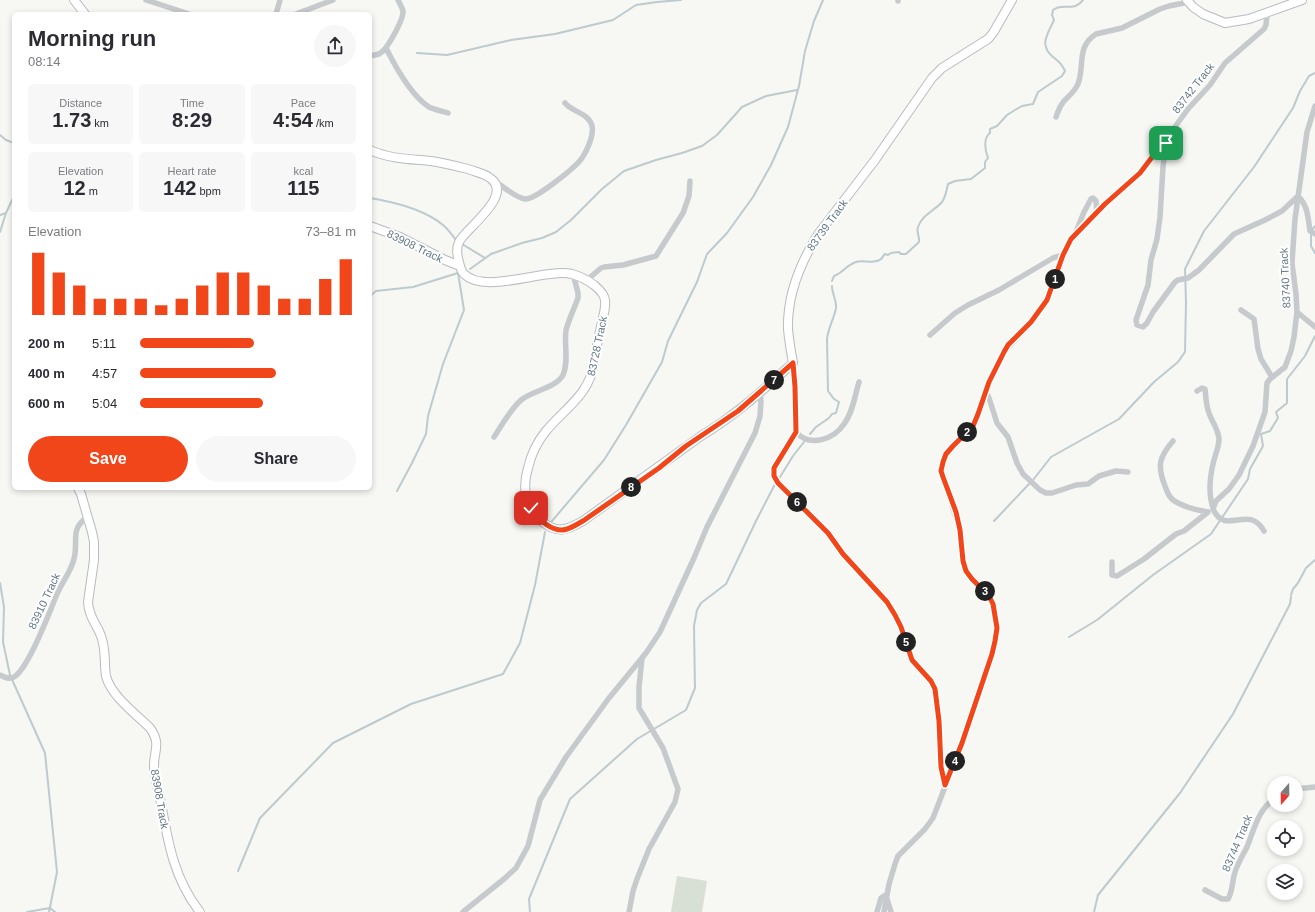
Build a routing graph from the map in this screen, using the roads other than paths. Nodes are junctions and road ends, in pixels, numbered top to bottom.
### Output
1 (74, 0) edge
2 (146, 0) edge
3 (280, 0) edge
4 (333, 0) edge
5 (398, 0) edge
6 (1012, 0) edge
7 (1302, 0) edge
8 (1188, 1) edge
9 (84, 12) edge
10 (183, 12) edge
11 (277, 12) edge
12 (301, 12) edge
13 (1267, 14) junction
14 (386, 48) junction
15 (372, 56) edge
16 (564, 103) dead end
17 (1315, 106) edge
18 (448, 113) dead end
19 (1056, 117) dead end
20 (1166, 143) junction
21 (372, 151) edge
22 (493, 180) junction
23 (690, 182) dead end
24 (1298, 196) junction
25 (1097, 213) junction
26 (372, 227) edge
27 (1075, 234) junction
28 (1315, 234) edge
29 (1063, 255) junction
30 (460, 266) junction
31 (573, 274) junction
32 (587, 280) junction
33 (1241, 310) dead end
34 (1297, 312) junction
35 (1315, 327) edge
36 (930, 335) dead end
37 (793, 363) junction
38 (1272, 377) junction
39 (859, 382) dead end
40 (1197, 391) dead end
41 (760, 392) junction
42 (986, 392) junction
43 (796, 432) junction
44 (494, 437) dead end
45 (1173, 441) dead end
46 (1128, 472) dead end
47 (79, 490) edge
48 (1212, 511) junction
49 (87, 517) junction
50 (1264, 531) dead end
51 (1112, 562) dead end
52 (642, 658) junction
53 (0, 674) edge
54 (945, 785) junction
55 (1315, 787) edge
56 (1303, 788) edge
57 (1267, 806) edge
58 (1205, 890) dead end
59 (887, 896) junction
60 (200, 912) edge
61 (463, 912) edge
62 (630, 912) edge
63 (877, 912) edge
64 (884, 912) edge
65 (891, 912) edge

1 - 9 street
2 - 10 street
3 - 11 street
4 - 12 street
5 - 14 street
6 - 37 street, 83739 Track
7 - 13 street
8 - 13 street
8 - 19 street
13 - 20 street, 83742 Track
14 - 15 street
14 - 18 street
16 - 22 street
17 - 24 street, 83740 Track
20 - 24 street
20 - 25 street, 83742 Track
21 - 22 street
22 - 30 street
23 - 32 street
24 - 28 street
24 - 34 street, 83740 Track
25 - 27 street, 83742 Track
25 - 27 street
26 - 30 street, 83908 Track
27 - 29 street, 83742 Track
29 - 36 street
29 - 42 street, 83742 Track
30 - 31 street, 83728 Track
31 - 32 street, 83728 Track
31 - 44 street
32 - 41 street, 83728 Track
33 - 38 street
34 - 35 street
34 - 38 street, 83740 Track
37 - 41 street, 83728 Track
37 - 43 street, 83739 Track
38 - 48 street, 83740 Track
39 - 43 street
40 - 48 street
41 - 52 street
42 - 46 street
42 - 54 street, 83742 Track
43 - 54 street
45 - 48 street
47 - 49 street, 83908 Track
48 - 50 street
48 - 51 street, 83740 Track
49 - 53 street, 83910 Track
49 - 60 street, 83908 Track
52 - 61 street
52 - 62 street
54 - 59 street, 83742 Track
55 - 56 street
57 - 58 street, 83744 Track
59 - 63 street
59 - 64 street, 83742 Track
59 - 65 street

